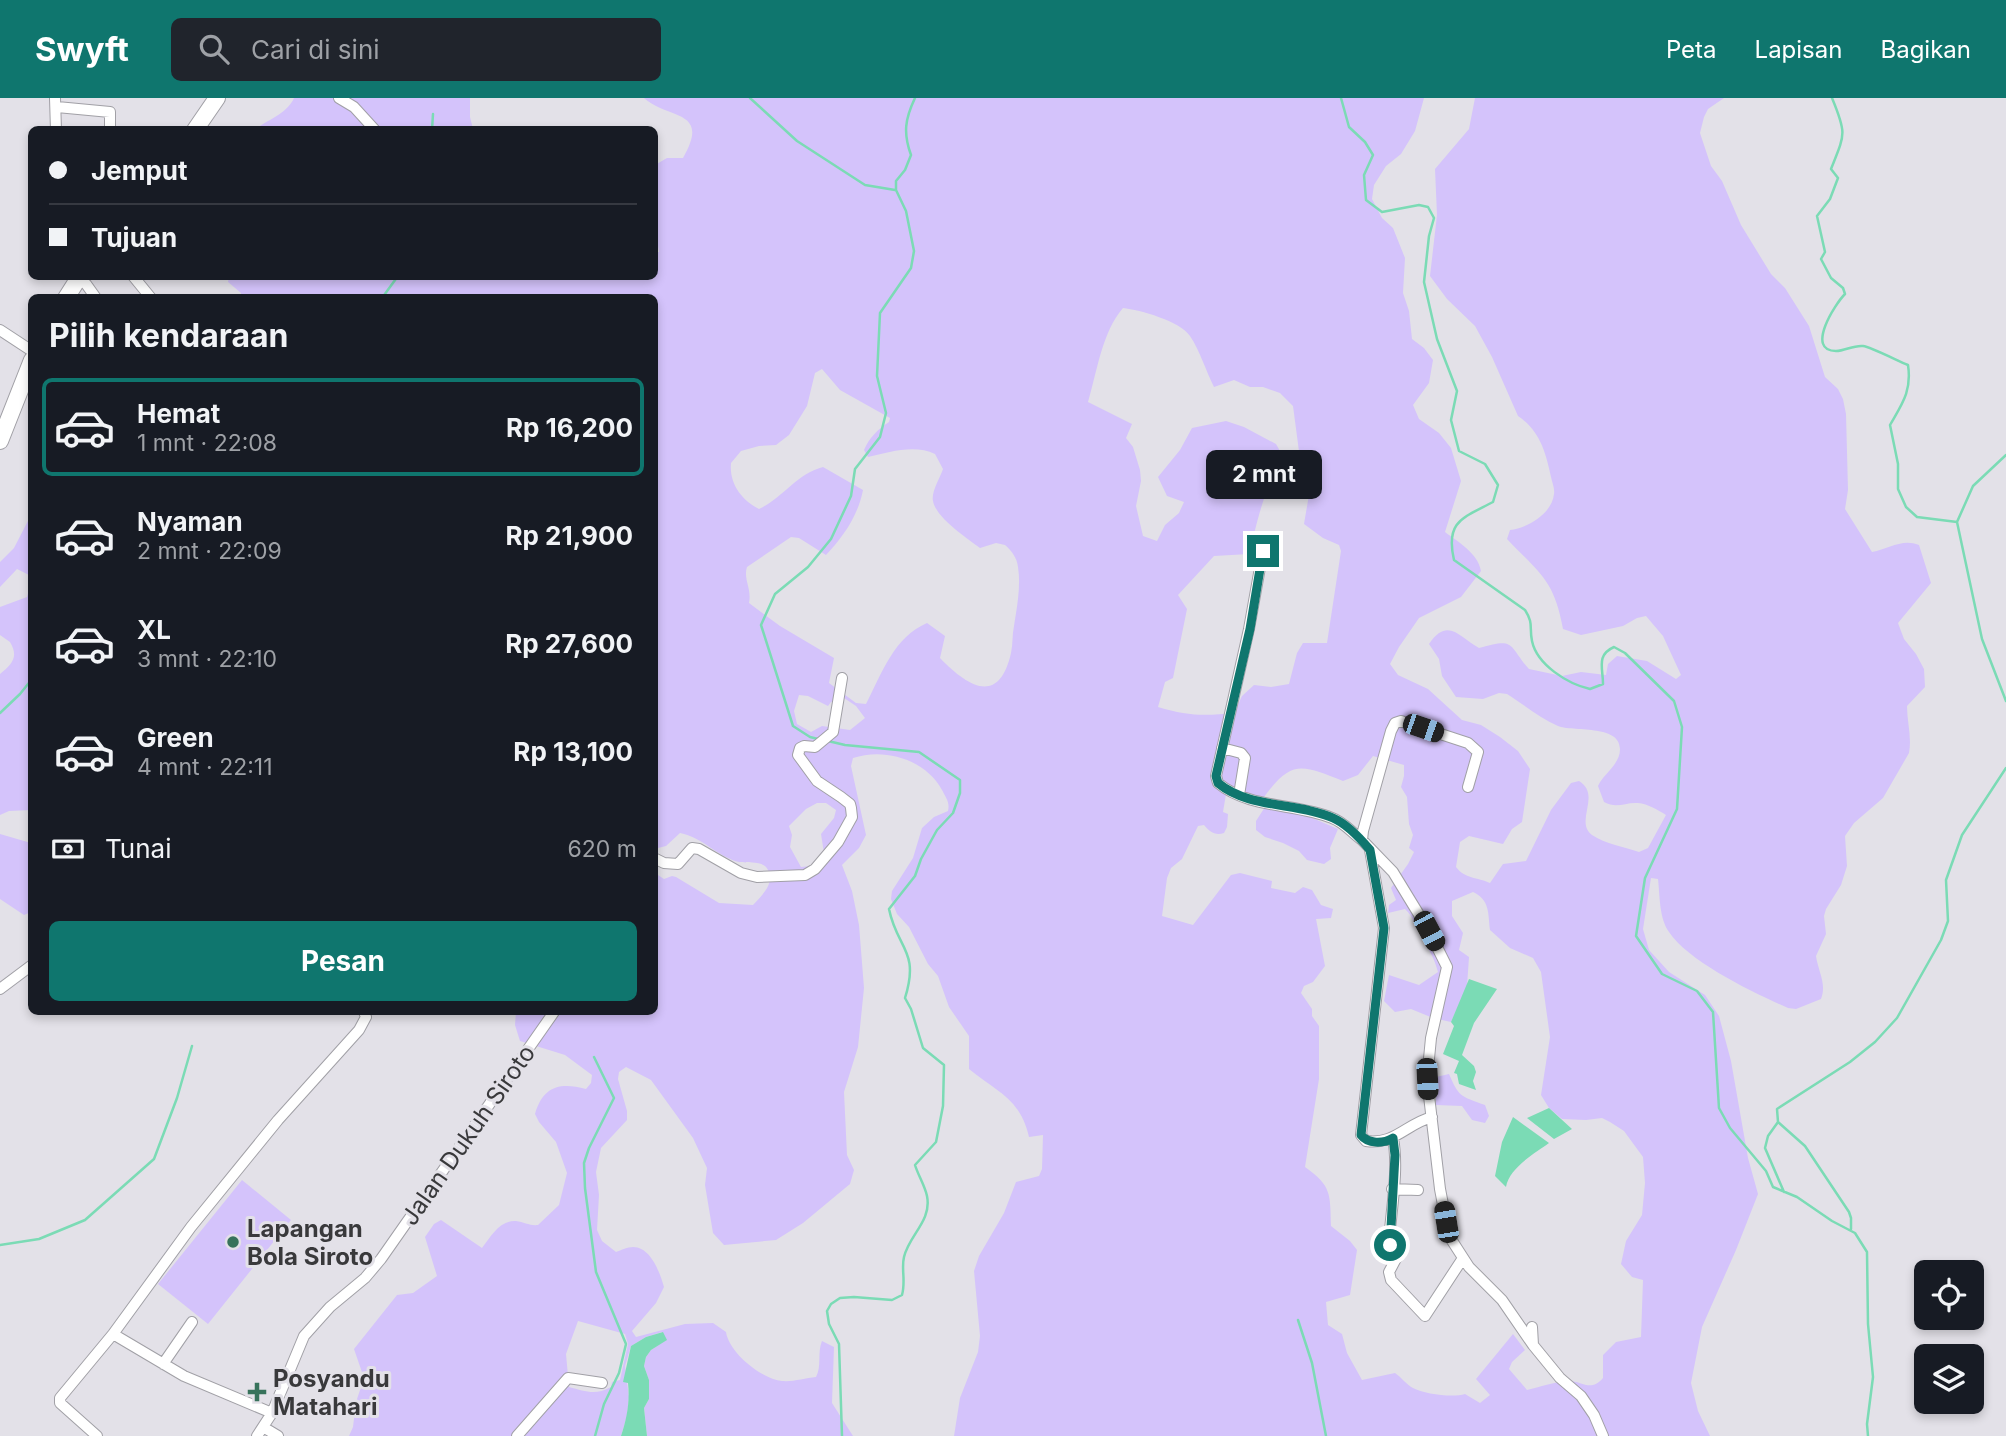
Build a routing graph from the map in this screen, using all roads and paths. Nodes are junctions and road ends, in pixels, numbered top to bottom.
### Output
1 (217, 98) edge
2 (339, 98) edge
3 (56, 102) edge
4 (56, 126) edge
5 (110, 126) edge
6 (198, 126) edge
7 (371, 126) edge
8 (79, 280) edge
9 (136, 280) edge
10 (93, 294) edge
11 (148, 294) edge
12 (0, 330) edge
13 (28, 348) edge
14 (28, 370) edge
15 (0, 441) edge
16 (1263, 551) dead end
17 (842, 678) dead end
18 (1222, 748) junction
19 (1468, 787) dead end
20 (1239, 795) junction
21 (1362, 841) junction
22 (1370, 850) junction
23 (658, 860) edge
24 (28, 968) edge
25 (0, 989) edge
26 (365, 1015) edge
27 (552, 1015) edge
28 (1432, 1117) junction
29 (1393, 1138) junction
30 (1392, 1189) junction
31 (1418, 1190) dead end
32 (1463, 1258) junction
33 (192, 1322) dead end
34 (1532, 1327) dead end
35 (113, 1335) junction
36 (1533, 1345) junction
37 (163, 1364) junction
38 (603, 1383) dead end
39 (272, 1413) junction
40 (260, 1432) edge
41 (97, 1436) edge
42 (278, 1436) edge
43 (517, 1436) edge
44 (1603, 1436) edge

1 - 6 street
2 - 7 street
3 - 4 street
3 - 5 street
8 - 10 street
9 - 11 street
12 - 13 street
14 - 15 street
16 - 18 street
17 - 23 street
18 - 20 street
18 - 20 street
19 - 21 street
20 - 21 street
21 - 22 street
22 - 28 street
22 - 29 street
24 - 25 street
26 - 35 street
27 - 39 street, Jalan Dukuh Siroto
28 - 29 street
28 - 32 street
29 - 30 street
30 - 31 street
30 - 32 street
32 - 36 street
33 - 37 street
34 - 36 street
35 - 37 street
35 - 41 street
36 - 44 street
37 - 39 street
38 - 43 street
39 - 40 street, Jalan Dukuh Siroto
40 - 42 street, Jalan Dukuh Siroto

